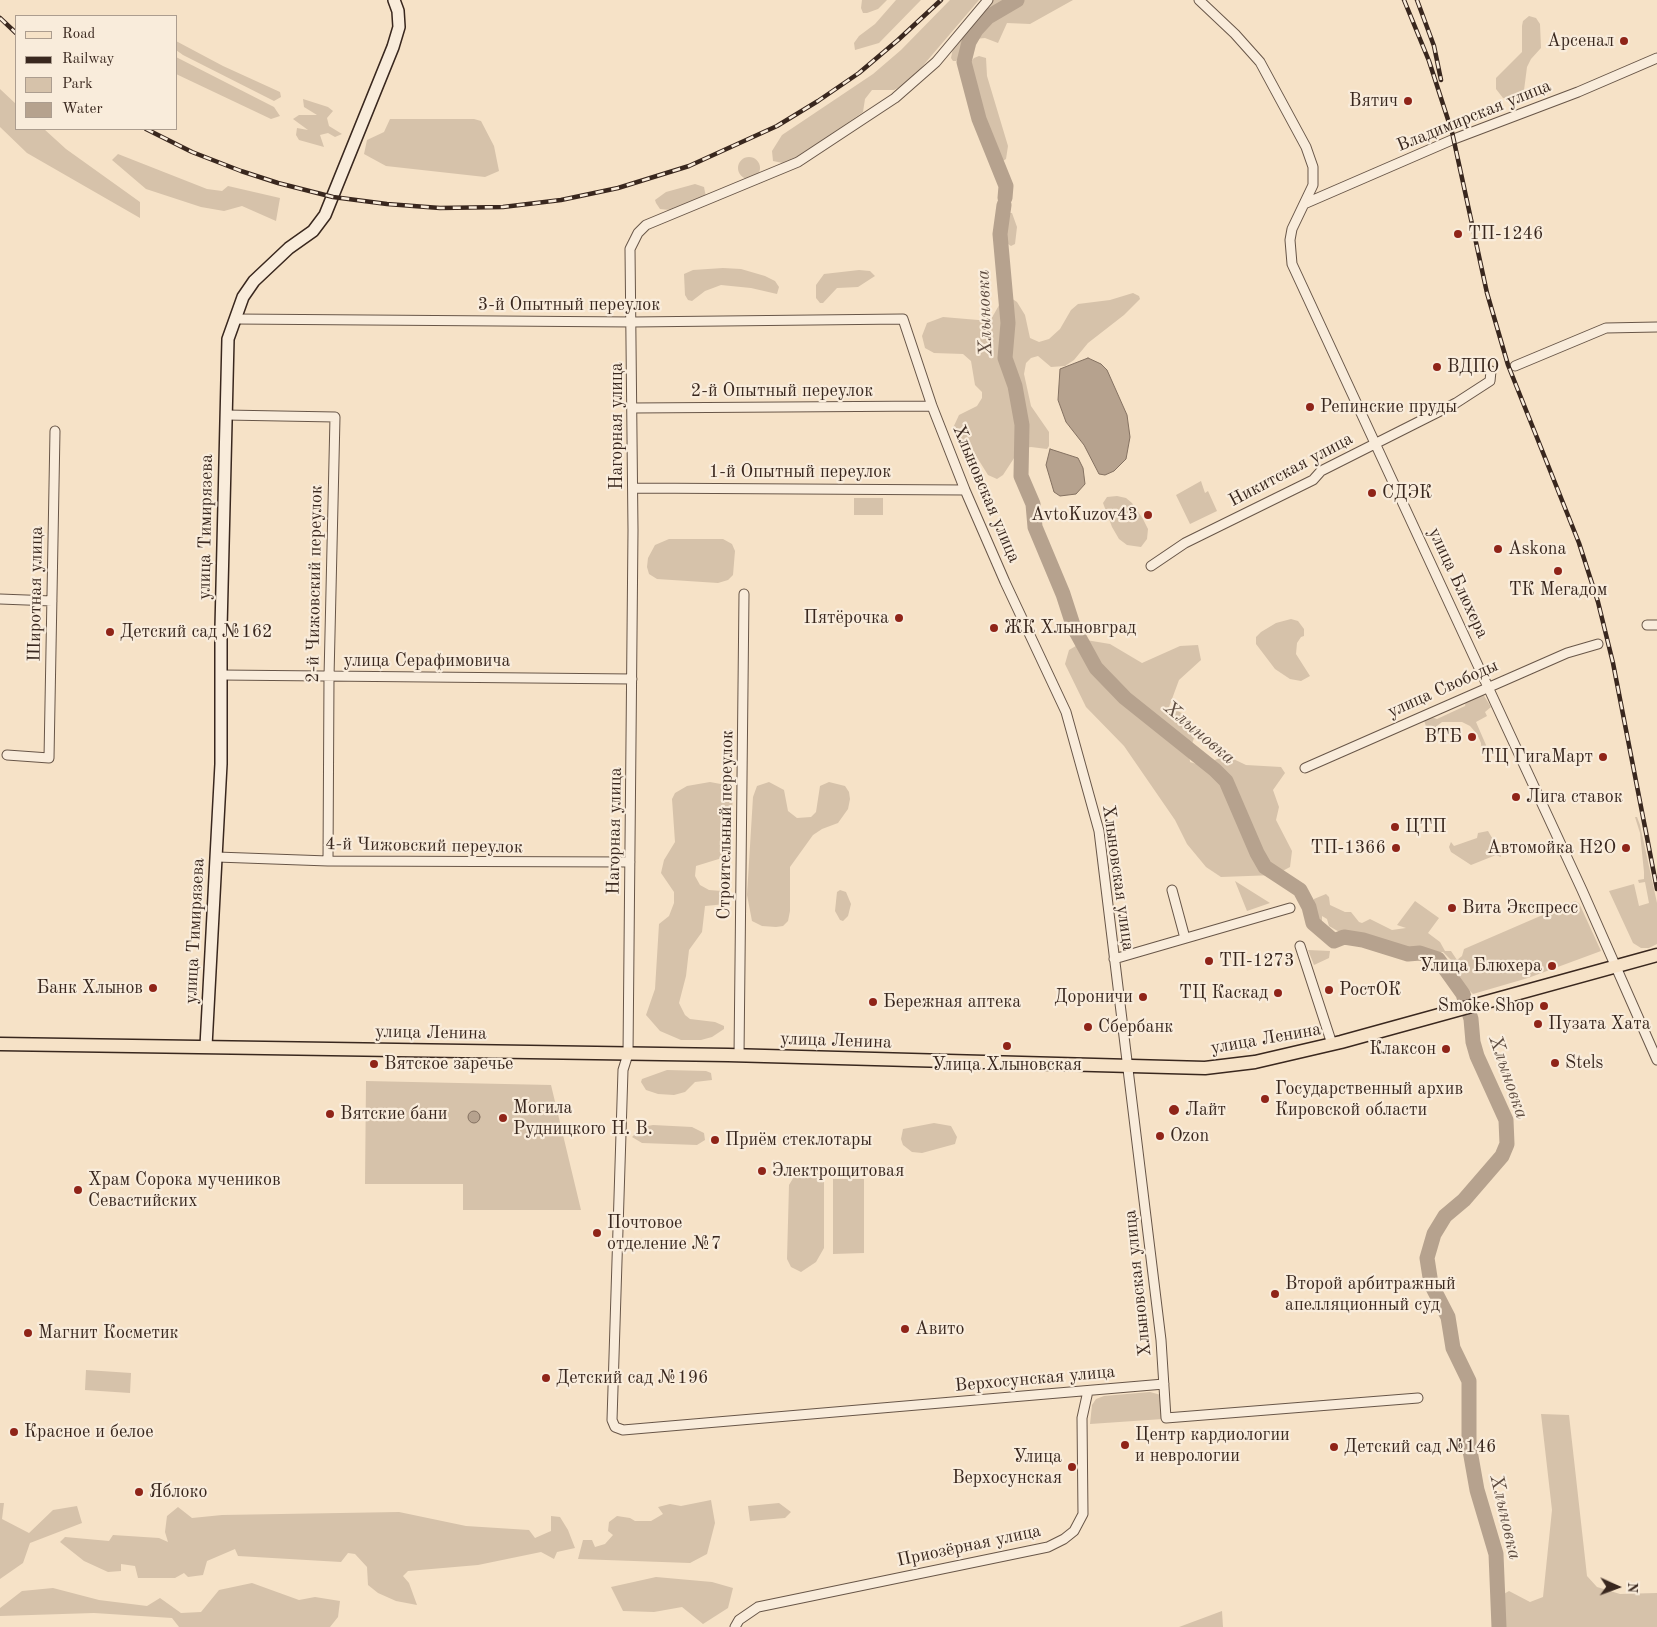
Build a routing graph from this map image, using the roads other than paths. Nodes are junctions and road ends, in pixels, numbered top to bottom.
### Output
1 (394, 0) edge
2 (988, 0) edge
3 (1199, 0) edge
4 (1657, 58) edge
5 (1304, 204) junction
6 (235, 319) junction
7 (903, 319) joint
8 (632, 322) junction
9 (1657, 327) edge
10 (1515, 366) dead end
11 (1491, 371) dead end
12 (932, 406) junction
13 (633, 408) junction
14 (226, 415) junction
15 (55, 430) dead end
16 (1375, 443) junction
17 (634, 488) junction
18 (965, 490) junction
19 (1151, 566) dead end
20 (744, 594) dead end
21 (0, 599) edge
22 (52, 601) junction
23 (1657, 624) edge
24 (1647, 625) dead end
25 (1598, 644) dead end
26 (221, 675) junction
27 (329, 678) junction
28 (632, 679) junction
29 (1488, 686) junction
30 (7, 755) dead end
31 (1305, 768) dead end
32 (217, 857) junction
33 (328, 862) junction
34 (630, 862) junction
35 (1172, 890) dead end
36 (1290, 908) dead end
37 (1185, 938) junction
38 (1300, 946) dead end
39 (1657, 954) edge
40 (1114, 959) junction
41 (1616, 967) junction
42 (0, 1044) edge
43 (1332, 1044) junction
44 (206, 1046) junction
45 (628, 1054) junction
46 (739, 1056) junction
47 (1657, 1060) edge
48 (1127, 1067) junction
49 (1164, 1384) junction
50 (1088, 1391) junction
51 (1418, 1398) dead end
52 (623, 1430) joint
53 (735, 1627) edge

1 - 6 main road, улица Тимирязева
2 - 8 street, Нагорная улица
3 - 5 street, улица Блюхера
4 - 5 street, Владимирская улица
5 - 16 street, улица Блюхера
6 - 8 street, 3-й Опытный переулок
6 - 14 main road, улица Тимирязева
7 - 8 street, 3-й Опытный переулок
7 - 12 street, Хлыновская улица
8 - 13 street, Нагорная улица
9 - 10 street
11 - 16 street, Никитская улица
12 - 13 street, 2-й Опытный переулок
12 - 18 street, Хлыновская улица
13 - 17 street, Нагорная улица
14 - 26 main road, улица Тимирязева
14 - 27 street, 2-й Чижовский переулок
15 - 22 street, Широтная улица
16 - 19 street, Никитская улица
16 - 29 street, улица Блюхера
17 - 18 street, 1-й Опытный переулок
17 - 28 street, Нагорная улица
18 - 40 street, Хлыновская улица
20 - 46 street, Строительный переулок
21 - 22 street
22 - 30 street, Широтная улица
23 - 24 street
25 - 29 street, улица Свободы
26 - 27 street, улица Серафимовича
26 - 32 main road, улица Тимирязева
27 - 28 street, улица Серафимовича
27 - 33 street, 2-й Чижовский переулок
28 - 34 street, Нагорная улица
29 - 31 street, улица Свободы
29 - 41 street, улица Блюхера
32 - 33 street, 4-й Чижовский переулок
32 - 44 main road, улица Тимирязева
33 - 34 street, 4-й Чижовский переулок
34 - 45 street, Нагорная улица
35 - 37 street
36 - 37 street
37 - 40 street
38 - 43 street
39 - 41 main road, улица Ленина
40 - 48 street, Хлыновская улица
41 - 43 main road, улица Ленина
41 - 47 street, улица Блюхера
42 - 44 main road, улица Ленина
43 - 48 main road, улица Ленина
44 - 45 main road, улица Ленина
45 - 46 main road, улица Ленина
45 - 52 street, Нагорная улица
46 - 48 main road, улица Ленина
48 - 49 street, Хлыновская улица
49 - 50 street, Верхосунская улица
49 - 51 street
50 - 52 street, Верхосунская улица
50 - 53 street, Приозёрная улица

